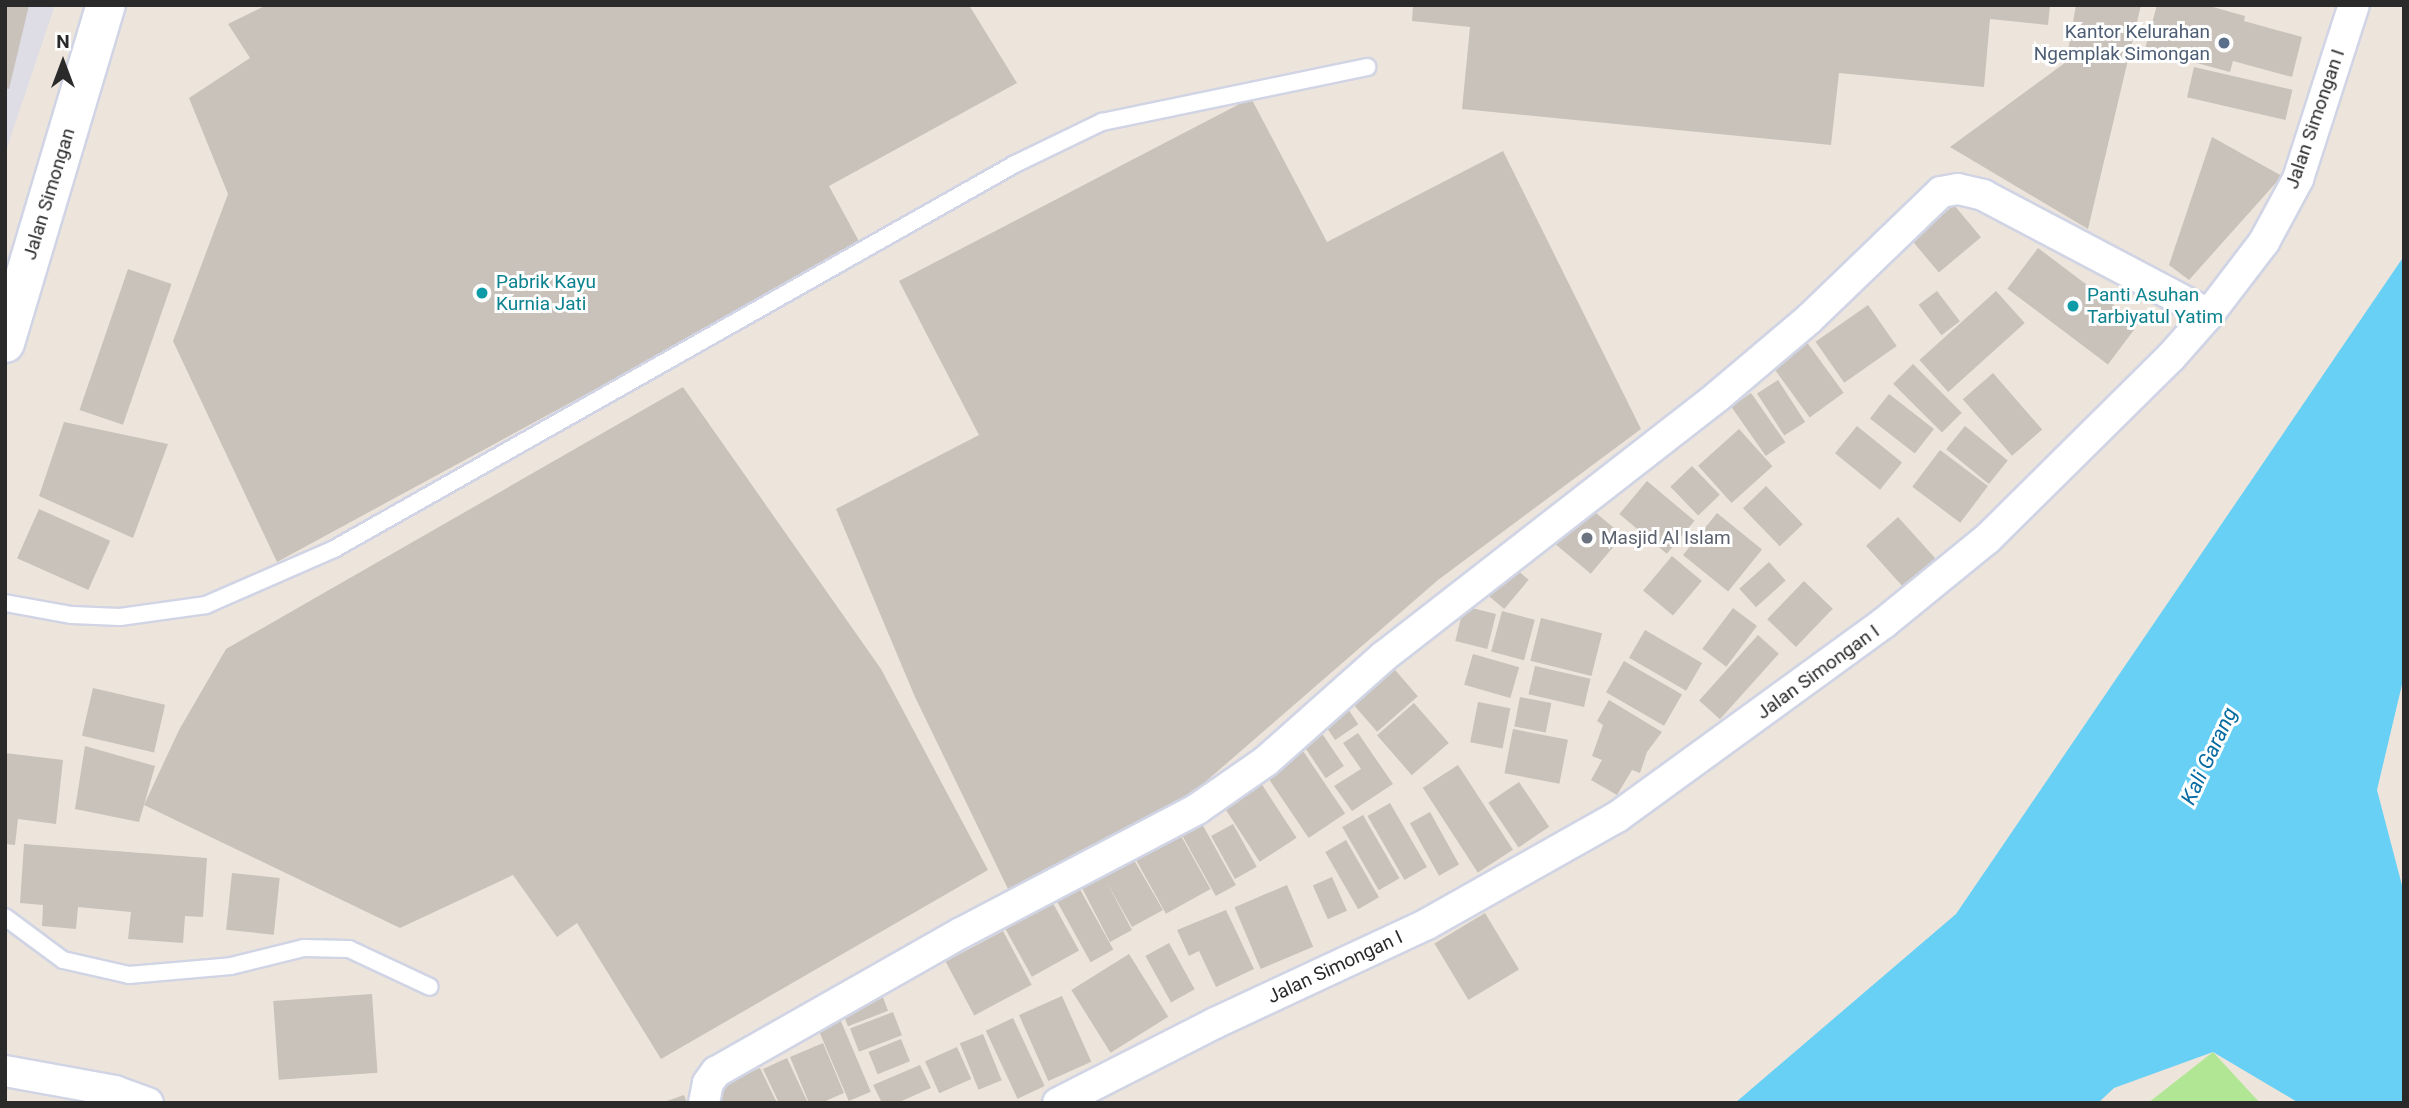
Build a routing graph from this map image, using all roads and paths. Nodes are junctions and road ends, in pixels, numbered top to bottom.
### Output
1 (106, 5) edge
2 (2354, 5) edge
3 (1367, 67) dead end
4 (2209, 314) junction
5 (7, 329) edge
6 (5, 603) edge
7 (5, 918) edge
8 (430, 987) dead end
9 (5, 1071) edge
10 (148, 1103) edge
11 (704, 1103) edge
12 (1058, 1103) edge

1 - 5 main road, Jalan Simongan
2 - 4 street, Jalan Simongan I
3 - 6 lane
4 - 11 street
4 - 12 street, Jalan Simongan I
7 - 8 lane
9 - 10 street

